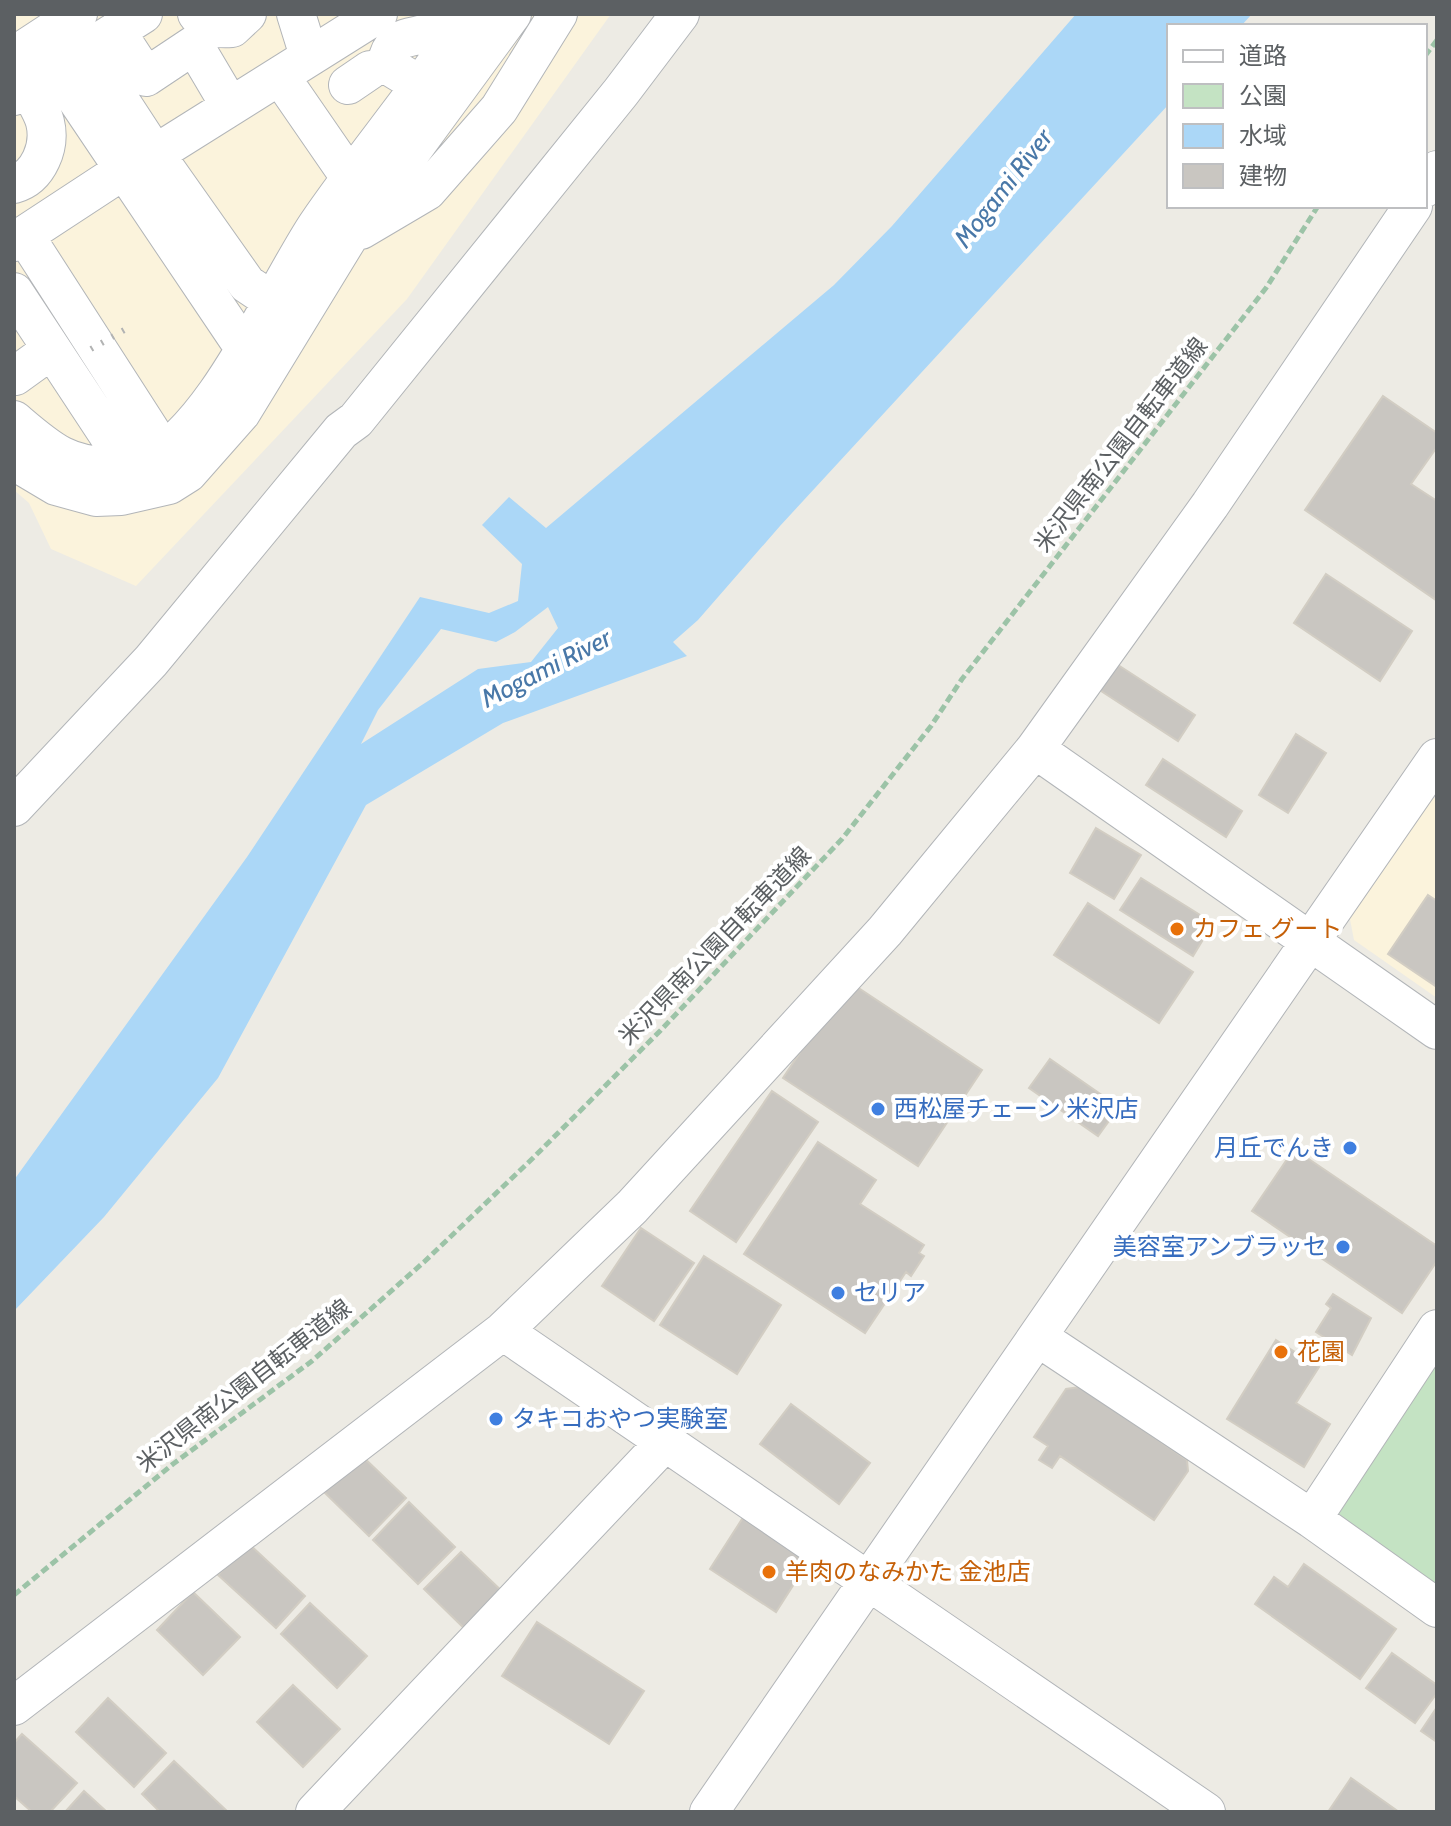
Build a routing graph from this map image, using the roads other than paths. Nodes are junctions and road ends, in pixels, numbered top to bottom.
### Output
1 (78, 14) edge
2 (197, 14) edge
3 (247, 14) edge
4 (447, 14) edge
5 (469, 14) edge
6 (496, 14) edge
7 (512, 14) edge
8 (558, 14) edge
9 (680, 14) edge
10 (360, 19) edge
11 (301, 28) edge
12 (64, 56) edge
13 (280, 76) junction
14 (223, 94) junction
15 (410, 100) junction
16 (138, 155) junction
17 (351, 179) junction
18 (14, 184) edge
19 (1412, 208) edge
20 (25, 232) edge
21 (348, 238) junction
22 (14, 292) edge
23 (258, 325) junction
24 (51, 350) junction
25 (15, 376) edge
26 (14, 420) edge
27 (174, 443) junction
28 (14, 446) edge
29 (14, 461) edge
30 (128, 465) junction
31 (1035, 749) junction
32 (1437, 758) edge
33 (14, 807) edge
34 (1310, 944) junction
35 (1437, 1030) edge
36 (1437, 1329) edge
37 (503, 1331) junction
38 (1039, 1338) junction
39 (665, 1442) junction
40 (1312, 1519) junction
41 (870, 1582) junction
42 (1437, 1608) edge
43 (14, 1706) edge
44 (315, 1812) edge
45 (709, 1812) edge
46 (1206, 1812) edge

1 - 12 street
2 - 3 street
4 - 15 street
5 - 15 street
6 - 28 street
7 - 21 street
8 - 21 street
9 - 33 street
10 - 11 street
10 - 13 street
10 - 15 street
10 - 16 street
11 - 14 street
12 - 14 street
12 - 16 street
12 - 18 street
13 - 16 street
13 - 17 street
14 - 16 street
15 - 17 street
16 - 20 street
16 - 23 street
16 - 23 street
17 - 23 street
19 - 31 street
20 - 27 street
21 - 29 street
22 - 24 street
23 - 27 street
24 - 25 street
24 - 30 street
26 - 30 street
27 - 30 street
31 - 34 street
31 - 37 street
32 - 34 street
34 - 35 street
34 - 38 street
36 - 40 street
37 - 39 street
37 - 43 street
38 - 40 street
38 - 41 street
39 - 41 street
39 - 44 street
40 - 42 street
41 - 45 street
41 - 46 street

